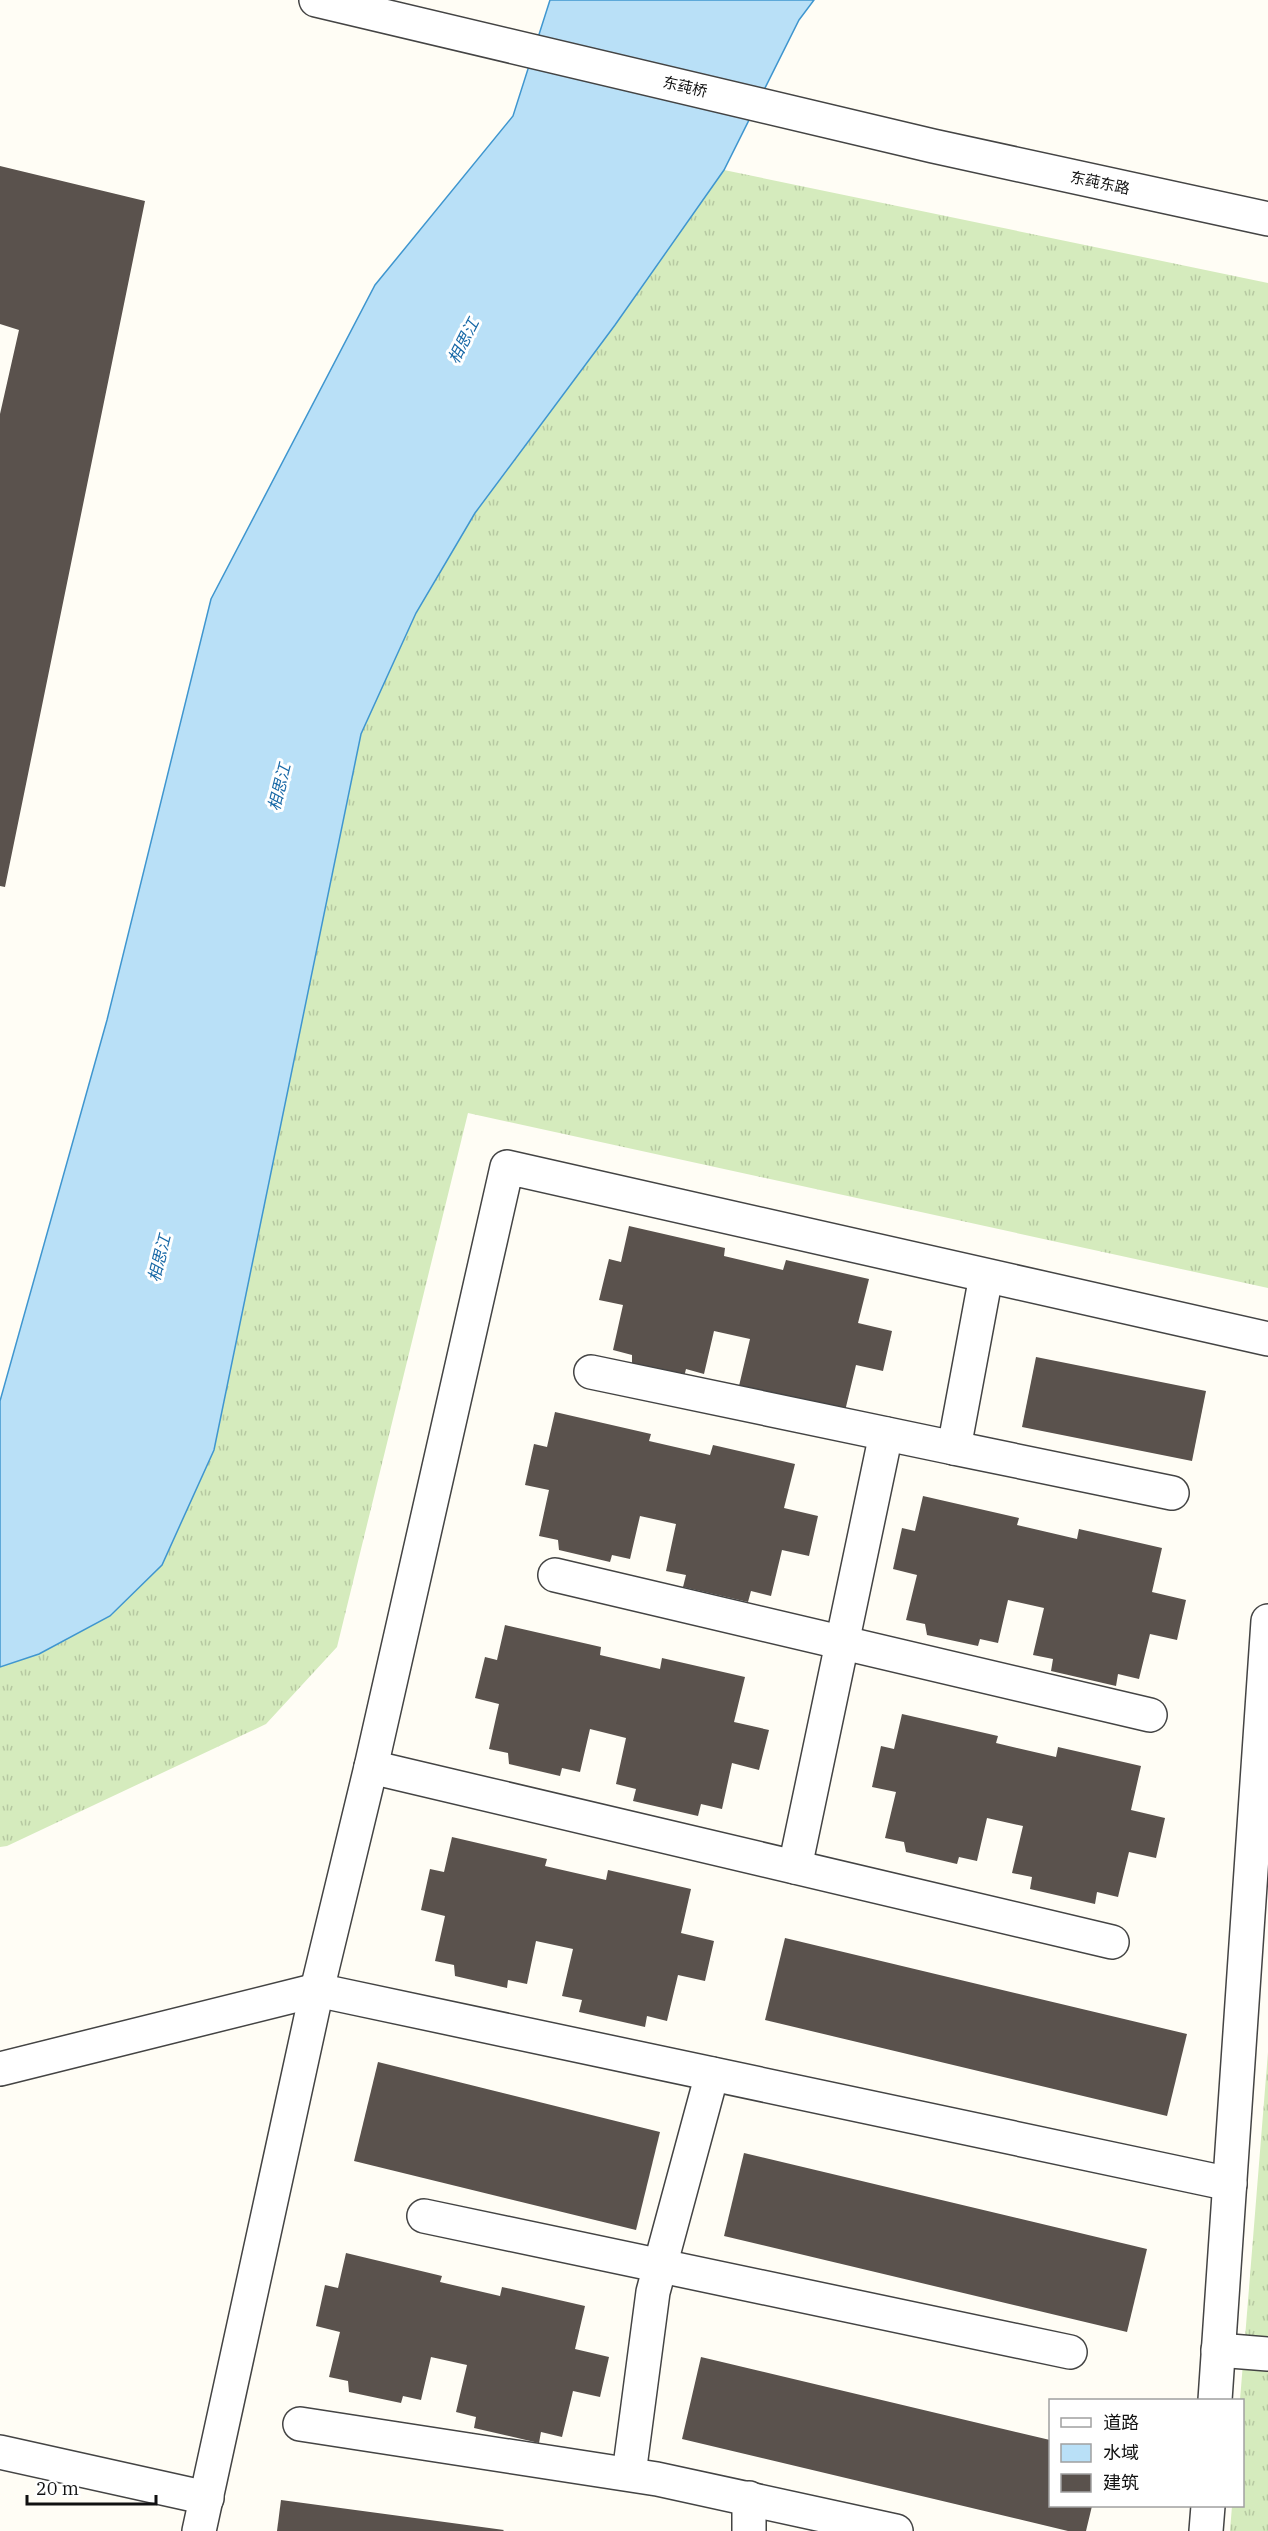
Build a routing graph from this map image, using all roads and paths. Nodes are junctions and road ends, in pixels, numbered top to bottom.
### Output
1 (315, 0) edge
2 (933, 146) joint
3 (1268, 219) edge
4 (986, 1276) junction
5 (1268, 1339) edge
6 (591, 1372) dead end
7 (886, 1434) junction
8 (954, 1448) junction
9 (1172, 1493) dead end
10 (555, 1575) dead end
11 (1268, 1621) edge
12 (842, 1643) junction
13 (1150, 1715) dead end
14 (371, 1767) junction
15 (795, 1867) junction
16 (1112, 1942) dead end
17 (317, 1990) junction
18 (0, 2068) edge
19 (712, 2074) junction
20 (1230, 2184) junction
21 (424, 2216) dead end
22 (660, 2266) junction
23 (1218, 2350) junction
24 (1070, 2352) dead end
25 (1268, 2354) edge
26 (1215, 2399) edge
27 (300, 2424) dead end
28 (0, 2451) edge
29 (629, 2474) junction
30 (207, 2498) junction
31 (749, 2499) junction
32 (1208, 2507) edge
33 (199, 2531) edge
34 (749, 2531) edge
35 (896, 2531) edge
36 (1206, 2531) edge

1 - 2 street, 东莼桥
2 - 3 street, 东莼东路
4 - 5 street
4 - 8 street
4 - 14 street
6 - 7 street
7 - 8 street
7 - 12 street
8 - 9 street
10 - 12 street
11 - 20 street
12 - 13 street
12 - 15 street
14 - 15 street
14 - 17 street
15 - 16 street
17 - 18 street
17 - 19 street
17 - 30 street
19 - 20 street
19 - 22 street
20 - 23 street
21 - 22 street
22 - 24 street
22 - 29 street
23 - 25 street
23 - 26 street
27 - 29 street
28 - 30 street
29 - 31 street
30 - 33 street
31 - 34 street
31 - 35 street
32 - 36 street

